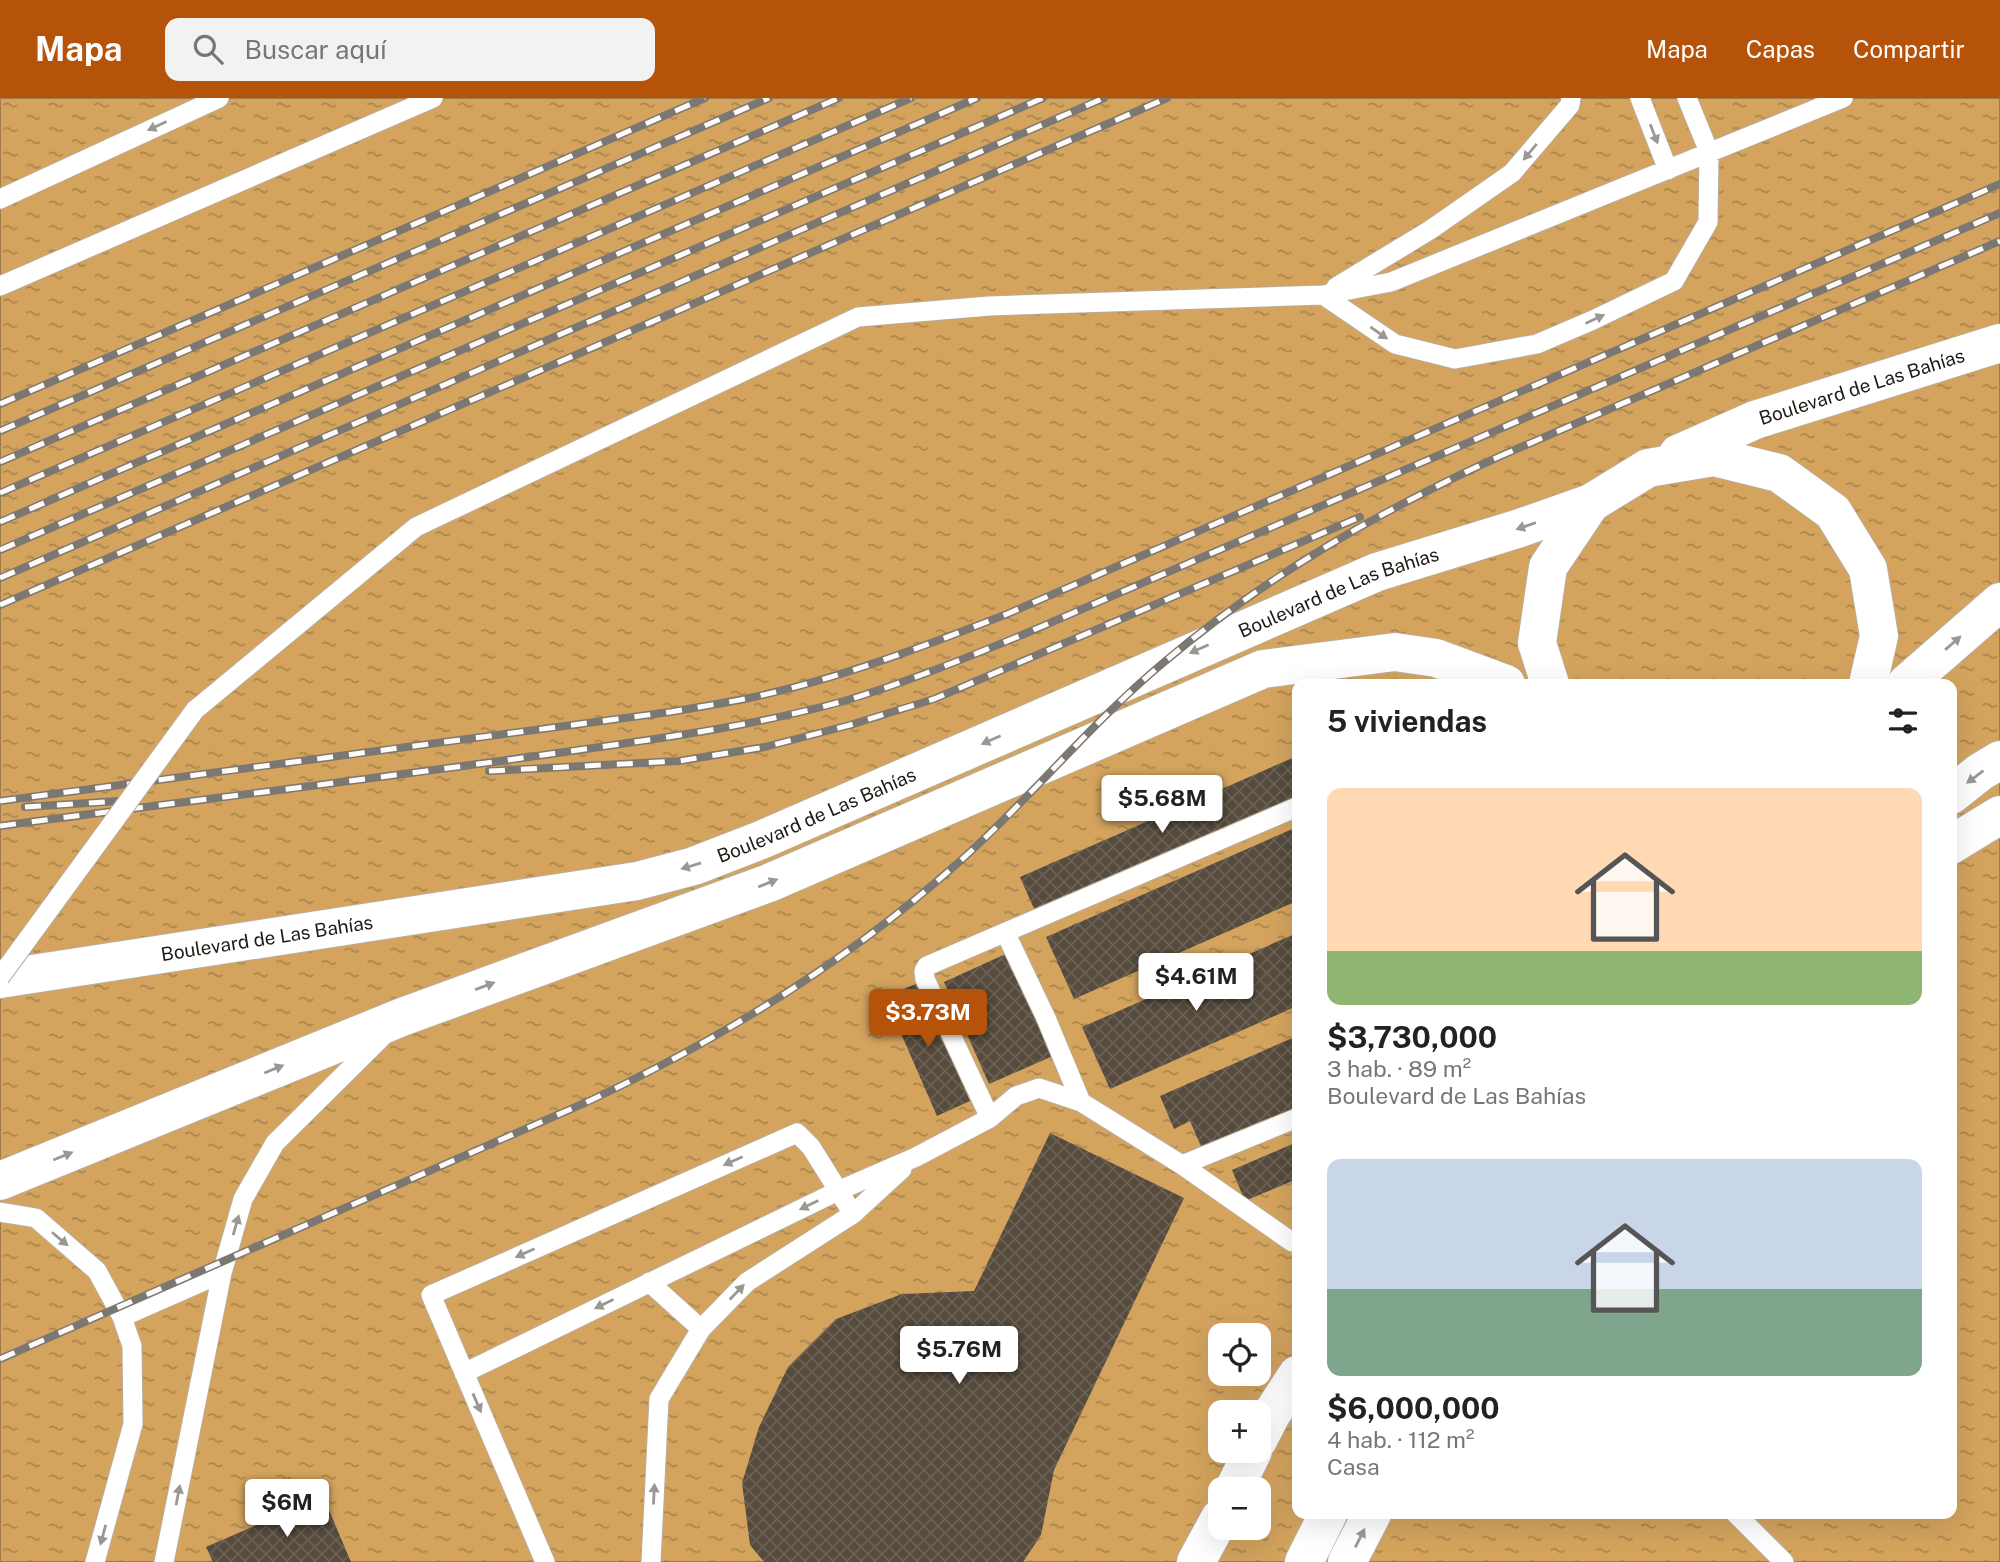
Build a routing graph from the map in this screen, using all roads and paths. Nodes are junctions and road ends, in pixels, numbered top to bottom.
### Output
1 (219, 98) edge
2 (433, 98) edge
3 (1571, 98) edge
4 (1640, 98) edge
5 (1687, 98) edge
6 (1843, 98) edge
7 (1709, 152) junction
8 (1668, 170) junction
9 (0, 198) edge
10 (0, 286) edge
11 (1323, 295) junction
12 (2000, 343) edge
13 (1648, 468) junction
14 (1591, 503) junction
15 (2000, 602) edge
16 (1493, 679) edge
17 (1548, 679) edge
18 (1869, 679) edge
19 (1912, 679) edge
20 (2000, 760) edge
21 (1957, 790) edge
22 (1292, 809) edge
23 (2000, 815) edge
24 (1957, 841) edge
25 (1006, 934) junction
26 (0, 978) edge
27 (402, 1017) junction
28 (1081, 1102) junction
29 (990, 1118) junction
30 (1292, 1120) edge
31 (916, 1157) junction
32 (1182, 1165) junction
33 (0, 1181) edge
34 (840, 1190) junction
35 (0, 1212) edge
36 (853, 1214) junction
37 (1292, 1242) dead end
38 (222, 1273) junction
39 (649, 1282) junction
40 (122, 1317) junction
41 (701, 1329) junction
42 (464, 1373) junction
43 (1292, 1383) edge
44 (1271, 1415) edge
45 (1326, 1519) edge
46 (1369, 1519) edge
47 (1742, 1519) edge
48 (1209, 1540) edge
49 (1198, 1561) edge
50 (95, 1562) edge
51 (164, 1562) edge
52 (545, 1562) edge
53 (651, 1562) edge
54 (1304, 1562) edge
55 (1347, 1562) edge
56 (1784, 1562) edge

1 -> 9 lane
2 - 10 lane
3 -> 11 lane
4 -> 8 lane
5 - 7 lane
6 - 7 lane
7 - 8 lane
11 -> 7 lane
8 - 11 lane
11 - 26 lane, bridge
12 - 13 street, Boulevard de Las Bahías
13 - 14 street
13 - 18 street
14 - 17 street
14 -> 26 street, Boulevard de Las Bahías
19 -> 15 street
27 -> 16 street
20 -> 21 street
22 - 25 lane
23 - 24 street
25 - 28 lane
25 - 29 lane
33 -> 27 street
38 -> 27 lane
28 - 29 lane
28 - 32 lane
29 - 31 lane
30 - 32 lane
31 - 34 lane
31 - 36 lane
32 - 37 lane
34 - 36 lane
34 -> 39 lane
34 -> 42 lane
35 -> 40 lane
41 -> 36 lane
38 - 40 lane
51 -> 38 lane
39 - 41 lane
39 -> 42 lane
40 -> 50 lane
53 -> 41 lane
42 -> 52 lane
43 - 44 street
45 - 54 street
55 -> 46 street
47 - 56 lane
48 - 49 street

